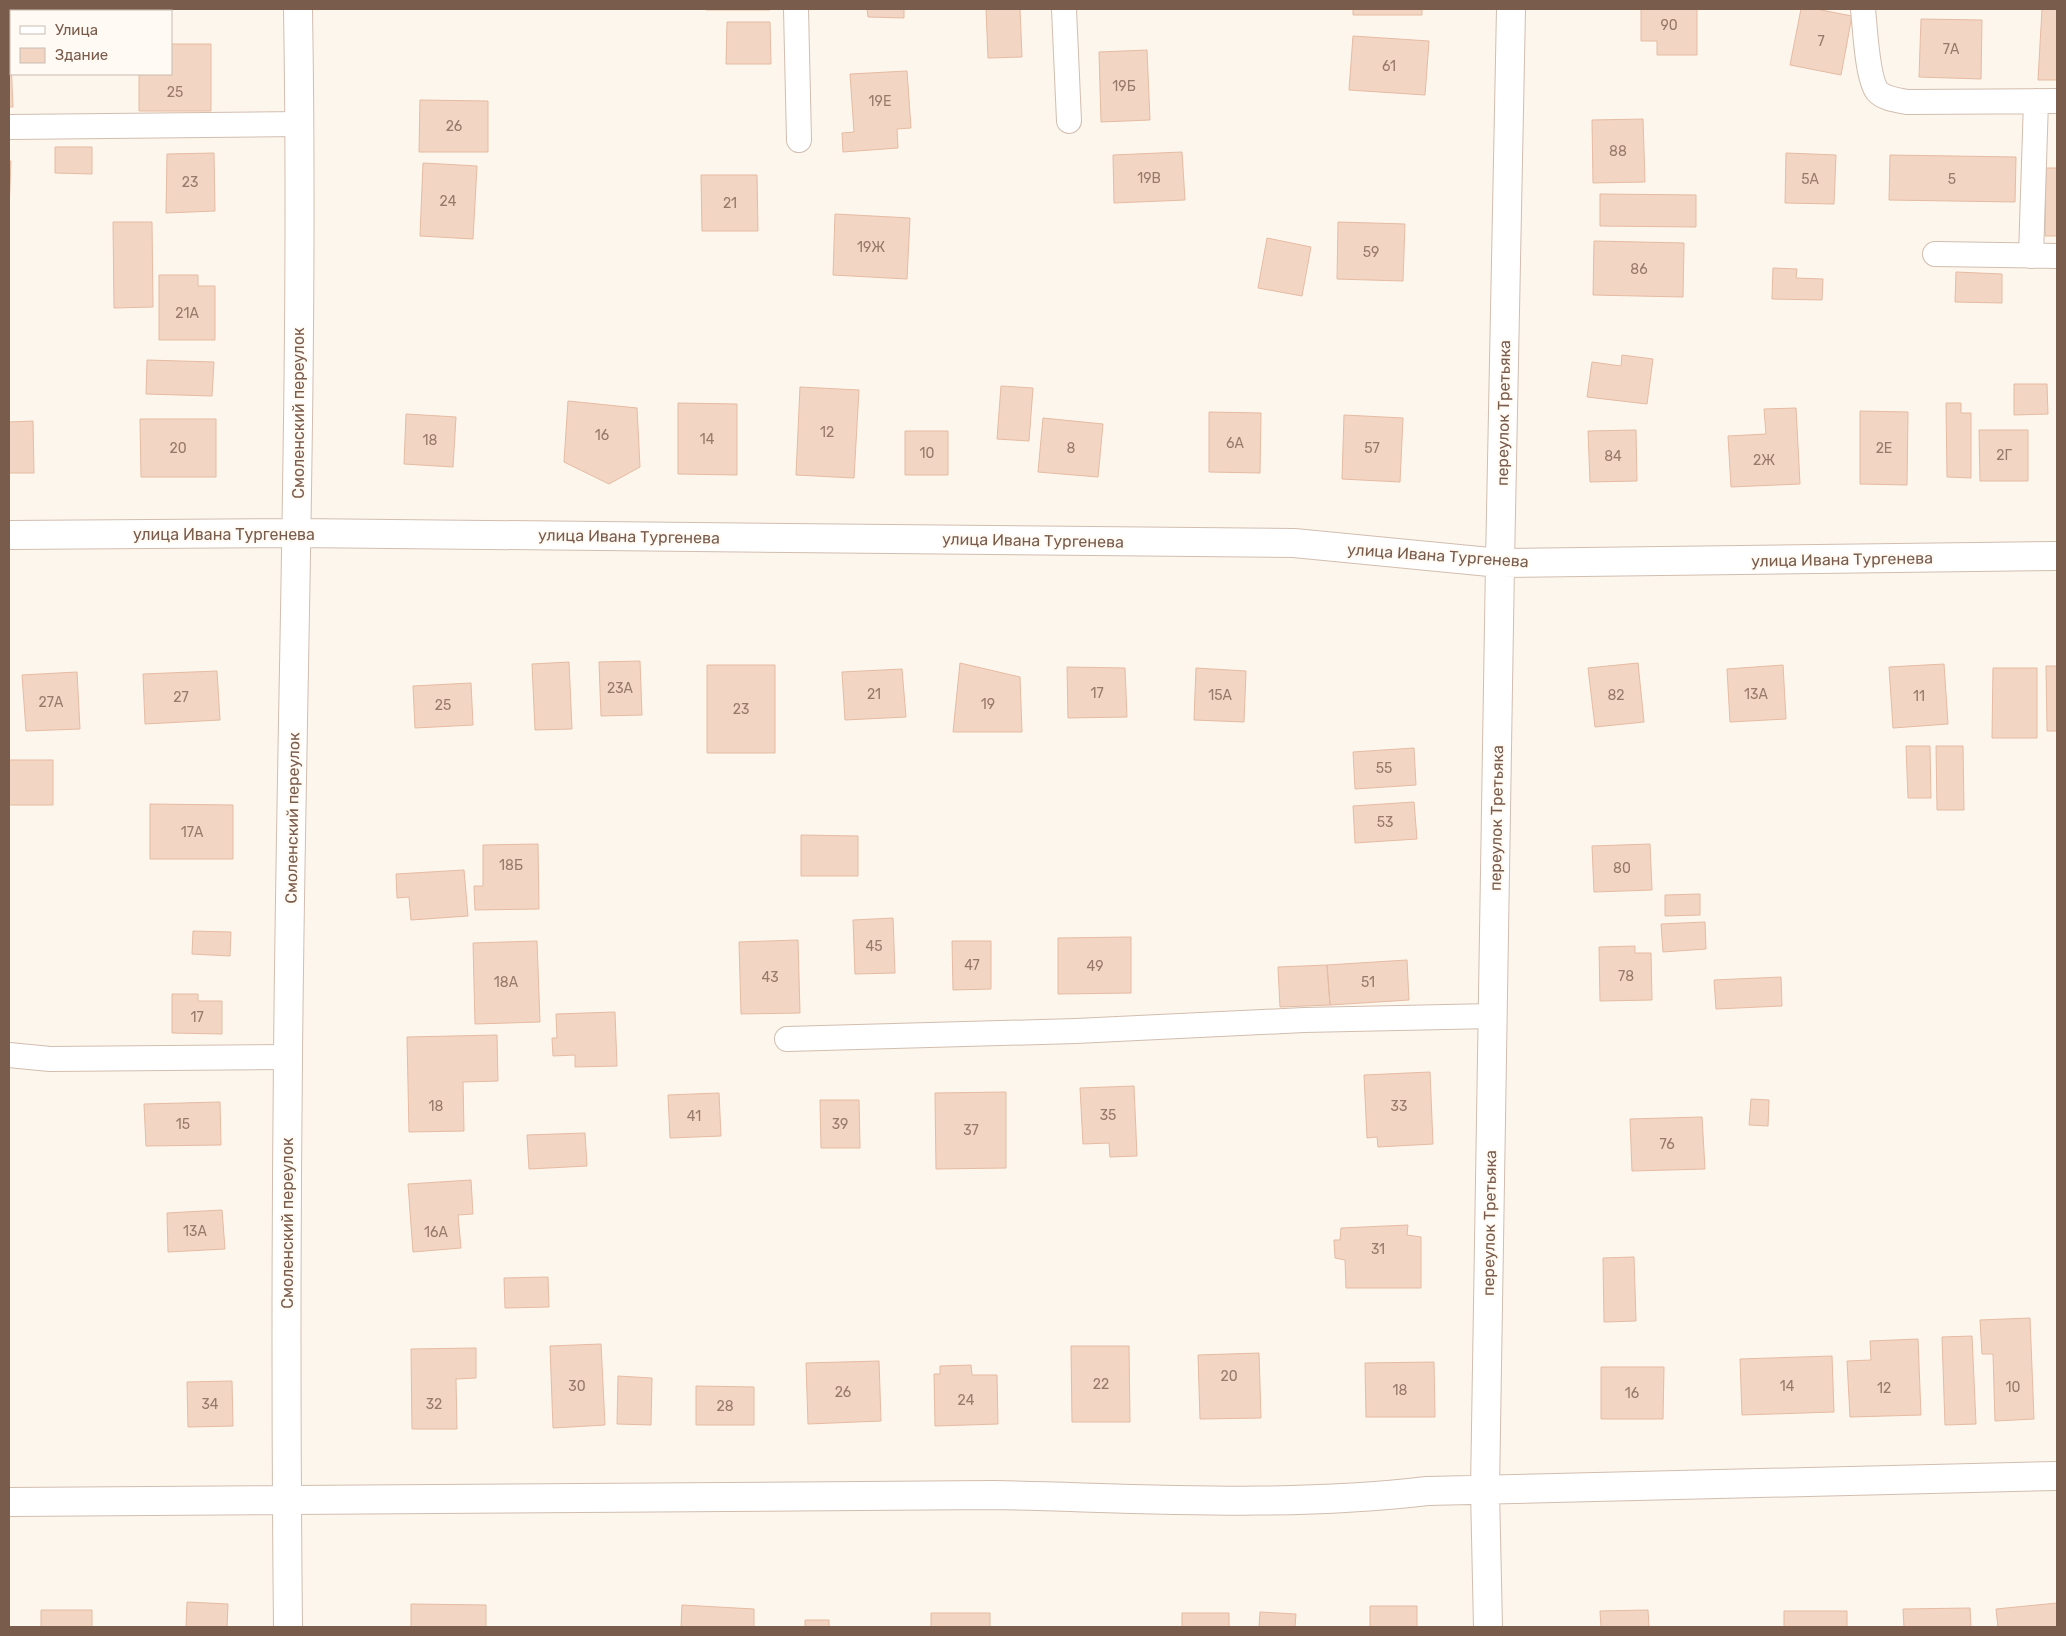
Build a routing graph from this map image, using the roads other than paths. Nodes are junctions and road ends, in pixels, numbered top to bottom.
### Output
1 (298, 9) edge
2 (796, 9) edge
3 (1064, 9) edge
4 (1511, 9) edge
5 (1862, 9) edge
6 (2047, 101) edge
7 (1069, 121) dead end
8 (300, 124) junction
9 (9, 127) edge
10 (799, 140) dead end
11 (1934, 254) dead end
12 (2032, 256) junction
13 (2057, 256) edge
14 (297, 533) junction
15 (9, 535) edge
16 (2057, 556) edge
17 (1500, 563) junction
18 (1493, 1016) junction
19 (787, 1039) dead end
20 (9, 1055) edge
21 (288, 1057) junction
22 (2057, 1476) edge
23 (1485, 1490) junction
24 (286, 1501) junction
25 (9, 1502) edge
26 (288, 1627) edge
27 (1488, 1627) edge

1 - 8 street, Смоленский переулок
2 - 10 lane
3 - 7 lane
4 - 17 street, переулок Третьяка
5 - 6 lane
6 - 12 lane
8 - 9 lane
8 - 14 street, Смоленский переулок
11 - 12 lane
12 - 13 lane
14 - 15 street, улица Ивана Тургенева
14 - 17 street, улица Ивана Тургенева
14 - 21 street, Смоленский переулок
16 - 17 street, улица Ивана Тургенева
17 - 18 street, переулок Третьяка
18 - 19 lane
18 - 23 street, переулок Третьяка
20 - 21 lane
21 - 24 street, Смоленский переулок
22 - 23 street
23 - 24 street
23 - 27 street, переулок Третьяка
24 - 25 street
24 - 26 street, Смоленский переулок

